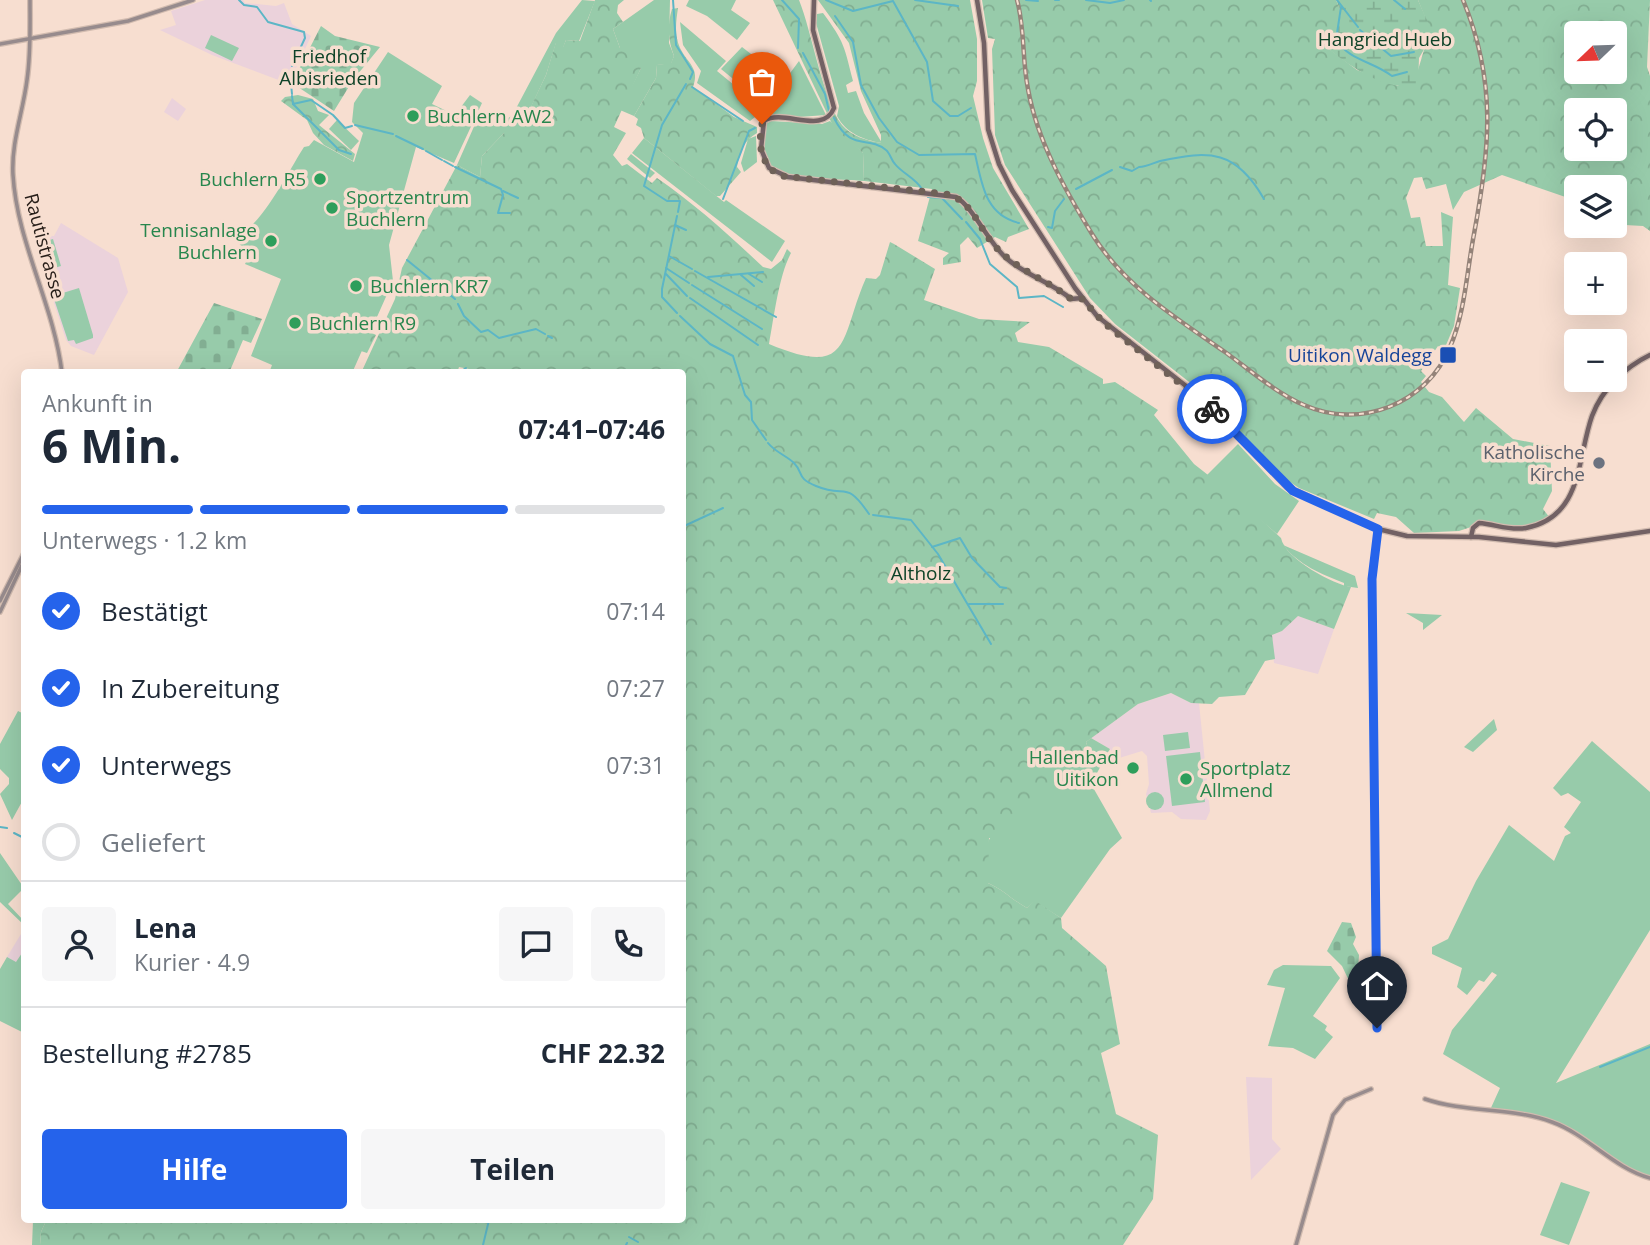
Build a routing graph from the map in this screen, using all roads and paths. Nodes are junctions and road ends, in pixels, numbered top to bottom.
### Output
1 (30, 0) edge
2 (192, 0) edge
3 (814, 0) edge
4 (977, 0) edge
5 (31, 39) junction
6 (0, 44) edge
7 (1082, 299) junction
8 (1650, 355) edge
9 (61, 369) edge
10 (1378, 529) junction
11 (1650, 531) edge
12 (1471, 537) junction
13 (21, 559) edge
14 (21, 567) edge
15 (0, 601) edge
16 (0, 612) edge
17 (1377, 1028) dead end
18 (1371, 1089) dead end
19 (1425, 1098) dead end
20 (1650, 1178) edge
21 (1296, 1245) edge

1 - 5 street, Rautistrasse
2 - 5 street
3 - 7 main road
4 - 7 main road
5 - 6 street
5 - 9 street, Rautistrasse
7 - 10 main road
8 - 12 main road
10 - 12 main road
10 - 17 street
11 - 12 main road
13 - 15 street
14 - 16 street
18 - 21 street
19 - 20 street

